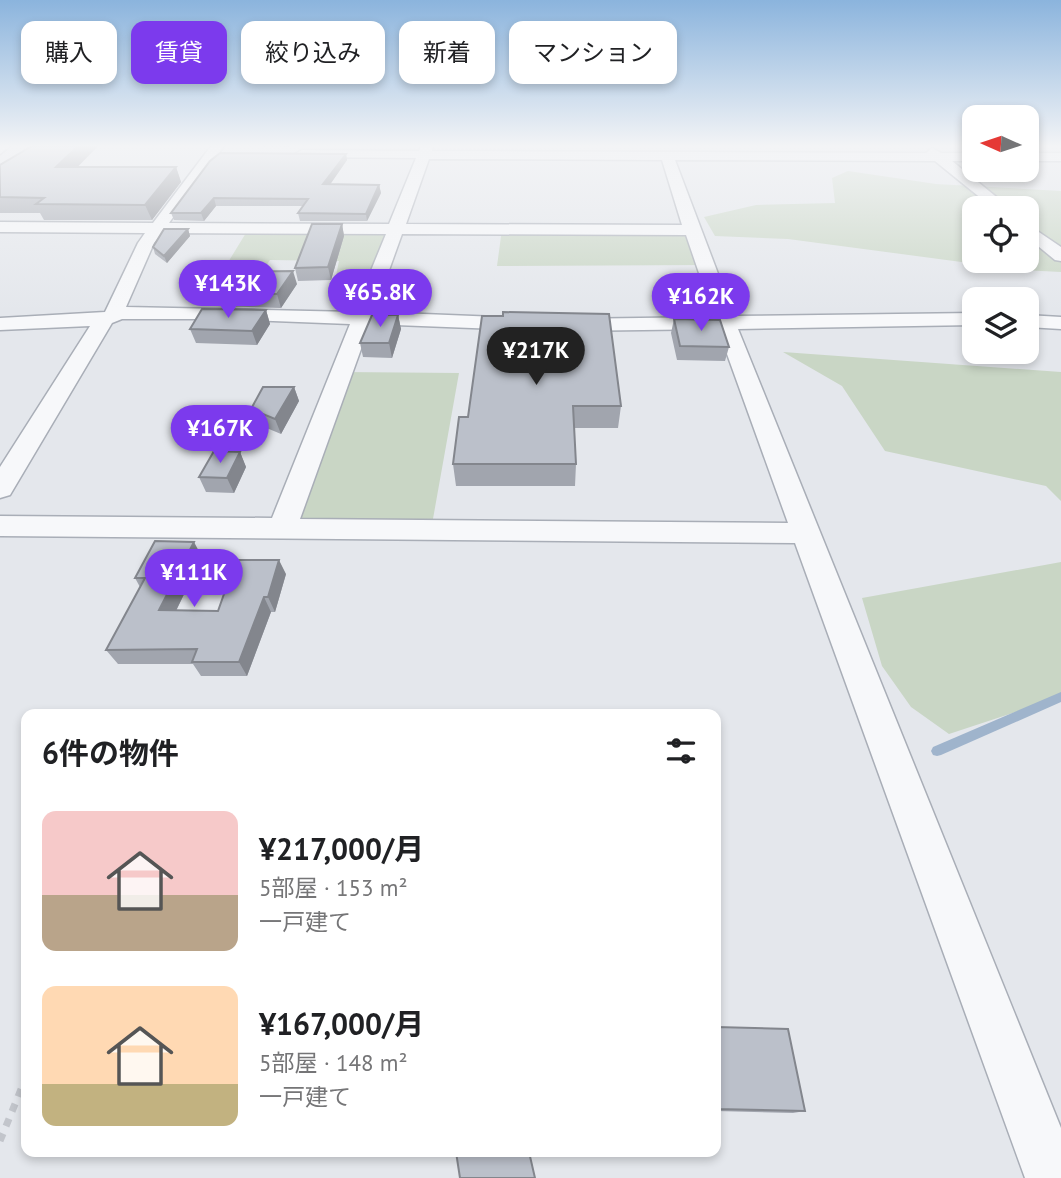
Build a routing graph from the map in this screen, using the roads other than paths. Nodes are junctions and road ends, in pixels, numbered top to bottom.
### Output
1 (180, 201) edge
2 (406, 201) edge
3 (684, 201) edge
4 (0, 227) edge
5 (159, 227) junction
6 (395, 228) junction
7 (694, 230) junction
8 (1039, 239) edge
9 (1061, 256) edge
10 (112, 316) junction
11 (360, 318) junction
12 (962, 319) edge
13 (1039, 322) edge
14 (1061, 323) edge
15 (0, 324) edge
16 (729, 325) junction
17 (0, 489) edge
18 (0, 526) edge
19 (282, 529) junction
20 (807, 533) junction
21 (1053, 1178) edge

1 - 5 street
2 - 6 street
3 - 7 street
4 - 5 street
5 - 6 street
5 - 10 street
6 - 7 street
6 - 11 street
7 - 16 street
8 - 9 street
10 - 11 street
10 - 15 street
10 - 17 street
11 - 16 street
11 - 19 street
12 - 16 street
13 - 14 street
16 - 20 street
18 - 19 street
19 - 20 street
20 - 21 street

